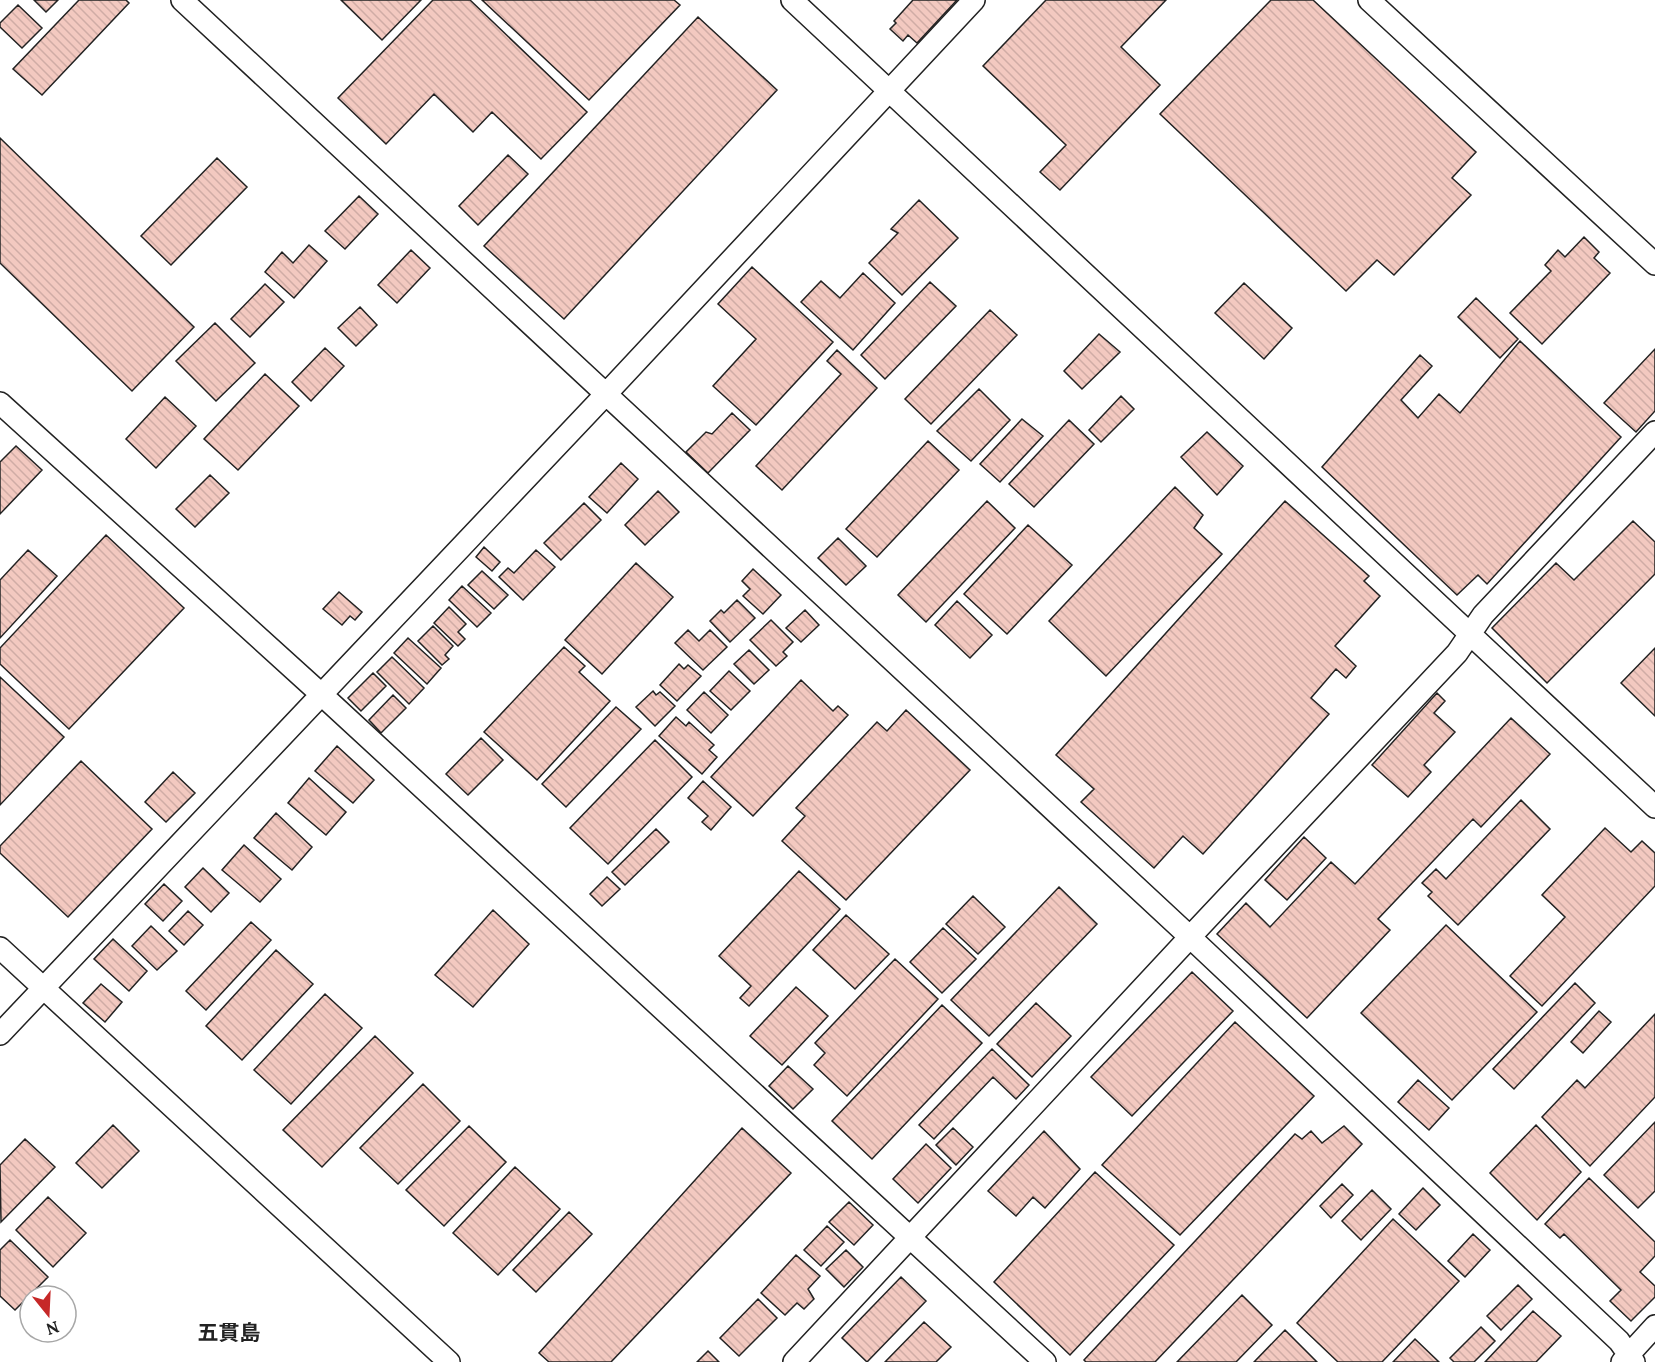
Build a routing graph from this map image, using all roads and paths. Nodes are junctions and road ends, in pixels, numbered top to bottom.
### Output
1 (182, 0) edge
2 (792, 0) edge
3 (974, 0) edge
4 (1369, 0) edge
5 (888, 91) junction
6 (1655, 264) edge
7 (606, 394) junction
8 (0, 403) edge
9 (1655, 432) edge
10 (1470, 634) junction
11 (322, 695) junction
12 (1655, 807) edge
13 (1190, 936) junction
14 (0, 948) edge
15 (44, 989) junction
16 (0, 1034) edge
17 (910, 1237) junction
18 (1655, 1326) edge
19 (1628, 1360) edge
20 (448, 1362) edge
21 (794, 1362) edge
22 (1045, 1362) edge

1 - 7 street
2 - 5 street
3 - 5 street
4 - 6 street
5 - 7 street
5 - 10 street
7 - 11 street
7 - 13 street
8 - 11 street
9 - 10 street
10 - 12 street
10 - 13 street
11 - 15 street
11 - 17 street
13 - 17 street
13 - 19 street
14 - 15 street
15 - 16 street
15 - 20 street
17 - 21 street
17 - 22 street
18 - 19 street

